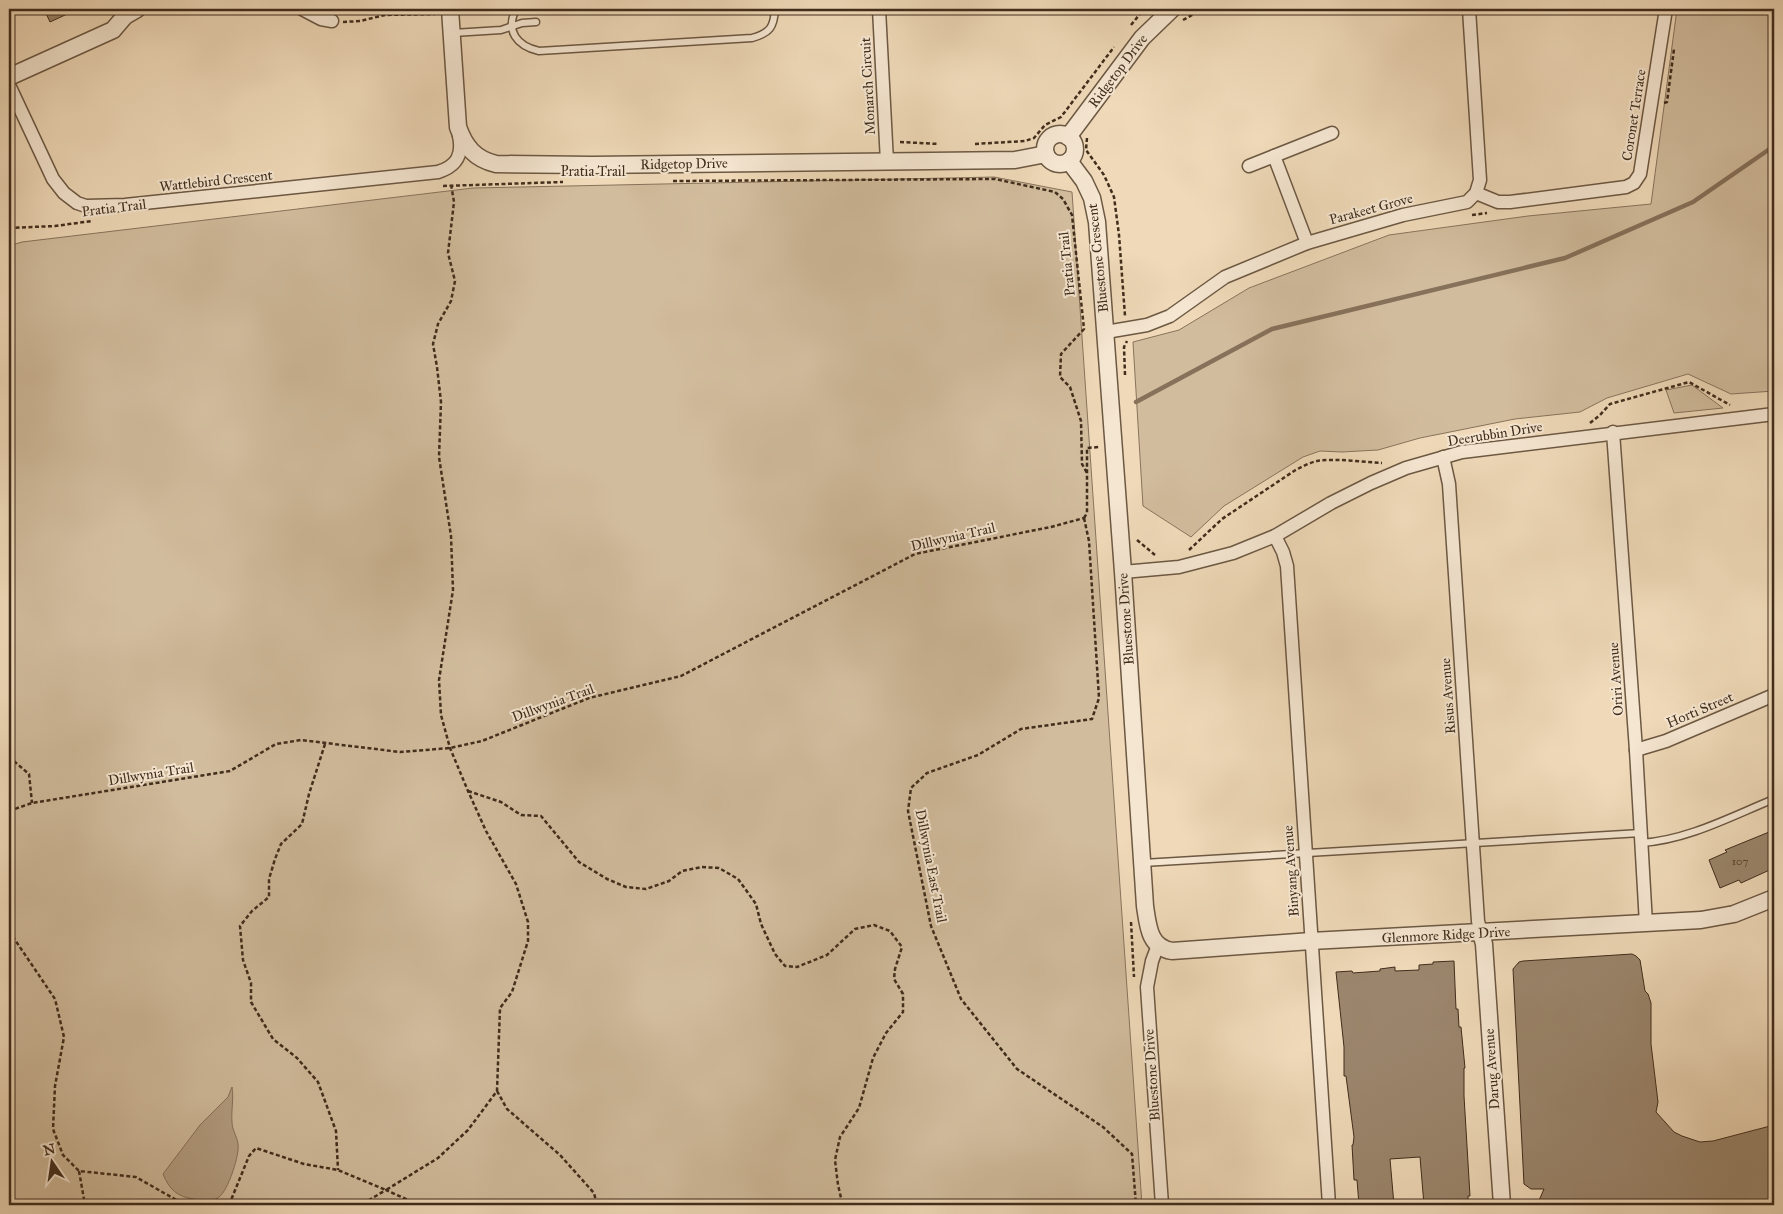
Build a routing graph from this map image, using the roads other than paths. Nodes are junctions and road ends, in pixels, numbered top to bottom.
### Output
1 (137, 9) edge
2 (302, 9) edge
3 (516, 9) edge
4 (750, 9) edge
5 (757, 9) edge
6 (775, 9) edge
7 (879, 9) edge
8 (1469, 9) edge
9 (1666, 9) edge
10 (444, 11) edge
11 (1177, 15) edge
12 (332, 22) road end
13 (536, 22) dead end
14 (511, 27) junction
15 (452, 33) junction
16 (9, 77) edge
17 (9, 85) edge
18 (458, 127) junction
19 (1332, 133) dead end
20 (1068, 137) junction
21 (1046, 154) junction
22 (1274, 156) junction
23 (1069, 161) junction
24 (887, 162) junction
25 (1249, 166) dead end
26 (1476, 193) junction
27 (1307, 243) junction
28 (1106, 332) junction
29 (1774, 414) edge
30 (1613, 432) junction
31 (1443, 457) junction
32 (1275, 536) junction
33 (1123, 572) junction
34 (1774, 695) edge
35 (1636, 750) junction
36 (1774, 799) edge
37 (1641, 838) junction
38 (1473, 844) junction
39 (1305, 853) junction
40 (1142, 863) junction
41 (1774, 898) edge
42 (1646, 924) junction
43 (1481, 933) junction
44 (1311, 941) junction
45 (1158, 945) junction
46 (1162, 1205) edge
47 (1329, 1205) edge
48 (1502, 1205) edge

1 - 16 street
2 - 12 street
3 - 14 lane
4 - 5 lane
6 - 14 lane
7 - 24 street, Monarch Circuit
8 - 26 street
9 - 26 street, Coronet Terrace
10 - 15 street, Ridgetop Drive
11 - 20 street, Ridgetop Drive
13 - 14 lane
14 - 15 lane
15 - 18 street, Ridgetop Drive
17 - 18 street, Wattlebird Crescent
18 - 24 street, Ridgetop Drive
19 - 22 street
20 - 21 street
20 - 23 street
21 - 23 street
21 - 24 street, Ridgetop Drive
22 - 25 street
22 - 27 street
23 - 28 street, Bluestone Crescent
26 - 27 street, Parakeet Grove
27 - 28 street, Parakeet Grove
28 - 33 street, Bluestone Drive
29 - 30 street, Deerubbin Drive
30 - 31 street, Deerubbin Drive
30 - 35 street, Oriri Avenue
31 - 32 street, Deerubbin Drive
31 - 38 street, Risus Avenue
32 - 33 street, Deerubbin Drive
32 - 39 street, Binyang Avenue
33 - 40 street, Bluestone Drive
34 - 35 street, Horti Street
35 - 37 street, Oriri Avenue
36 - 37 lane
37 - 38 lane
37 - 42 street, Oriri Avenue
38 - 39 lane
38 - 43 street, Risus Avenue
39 - 40 lane
39 - 44 street, Binyang Avenue
40 - 45 street, Bluestone Drive
41 - 42 street, Glenmore Ridge Drive
42 - 43 street, Glenmore Ridge Drive
43 - 44 street, Glenmore Ridge Drive
43 - 48 street, Darug Avenue
44 - 45 street, Glenmore Ridge Drive
44 - 47 street, Binyang Avenue
45 - 46 street, Bluestone Drive

